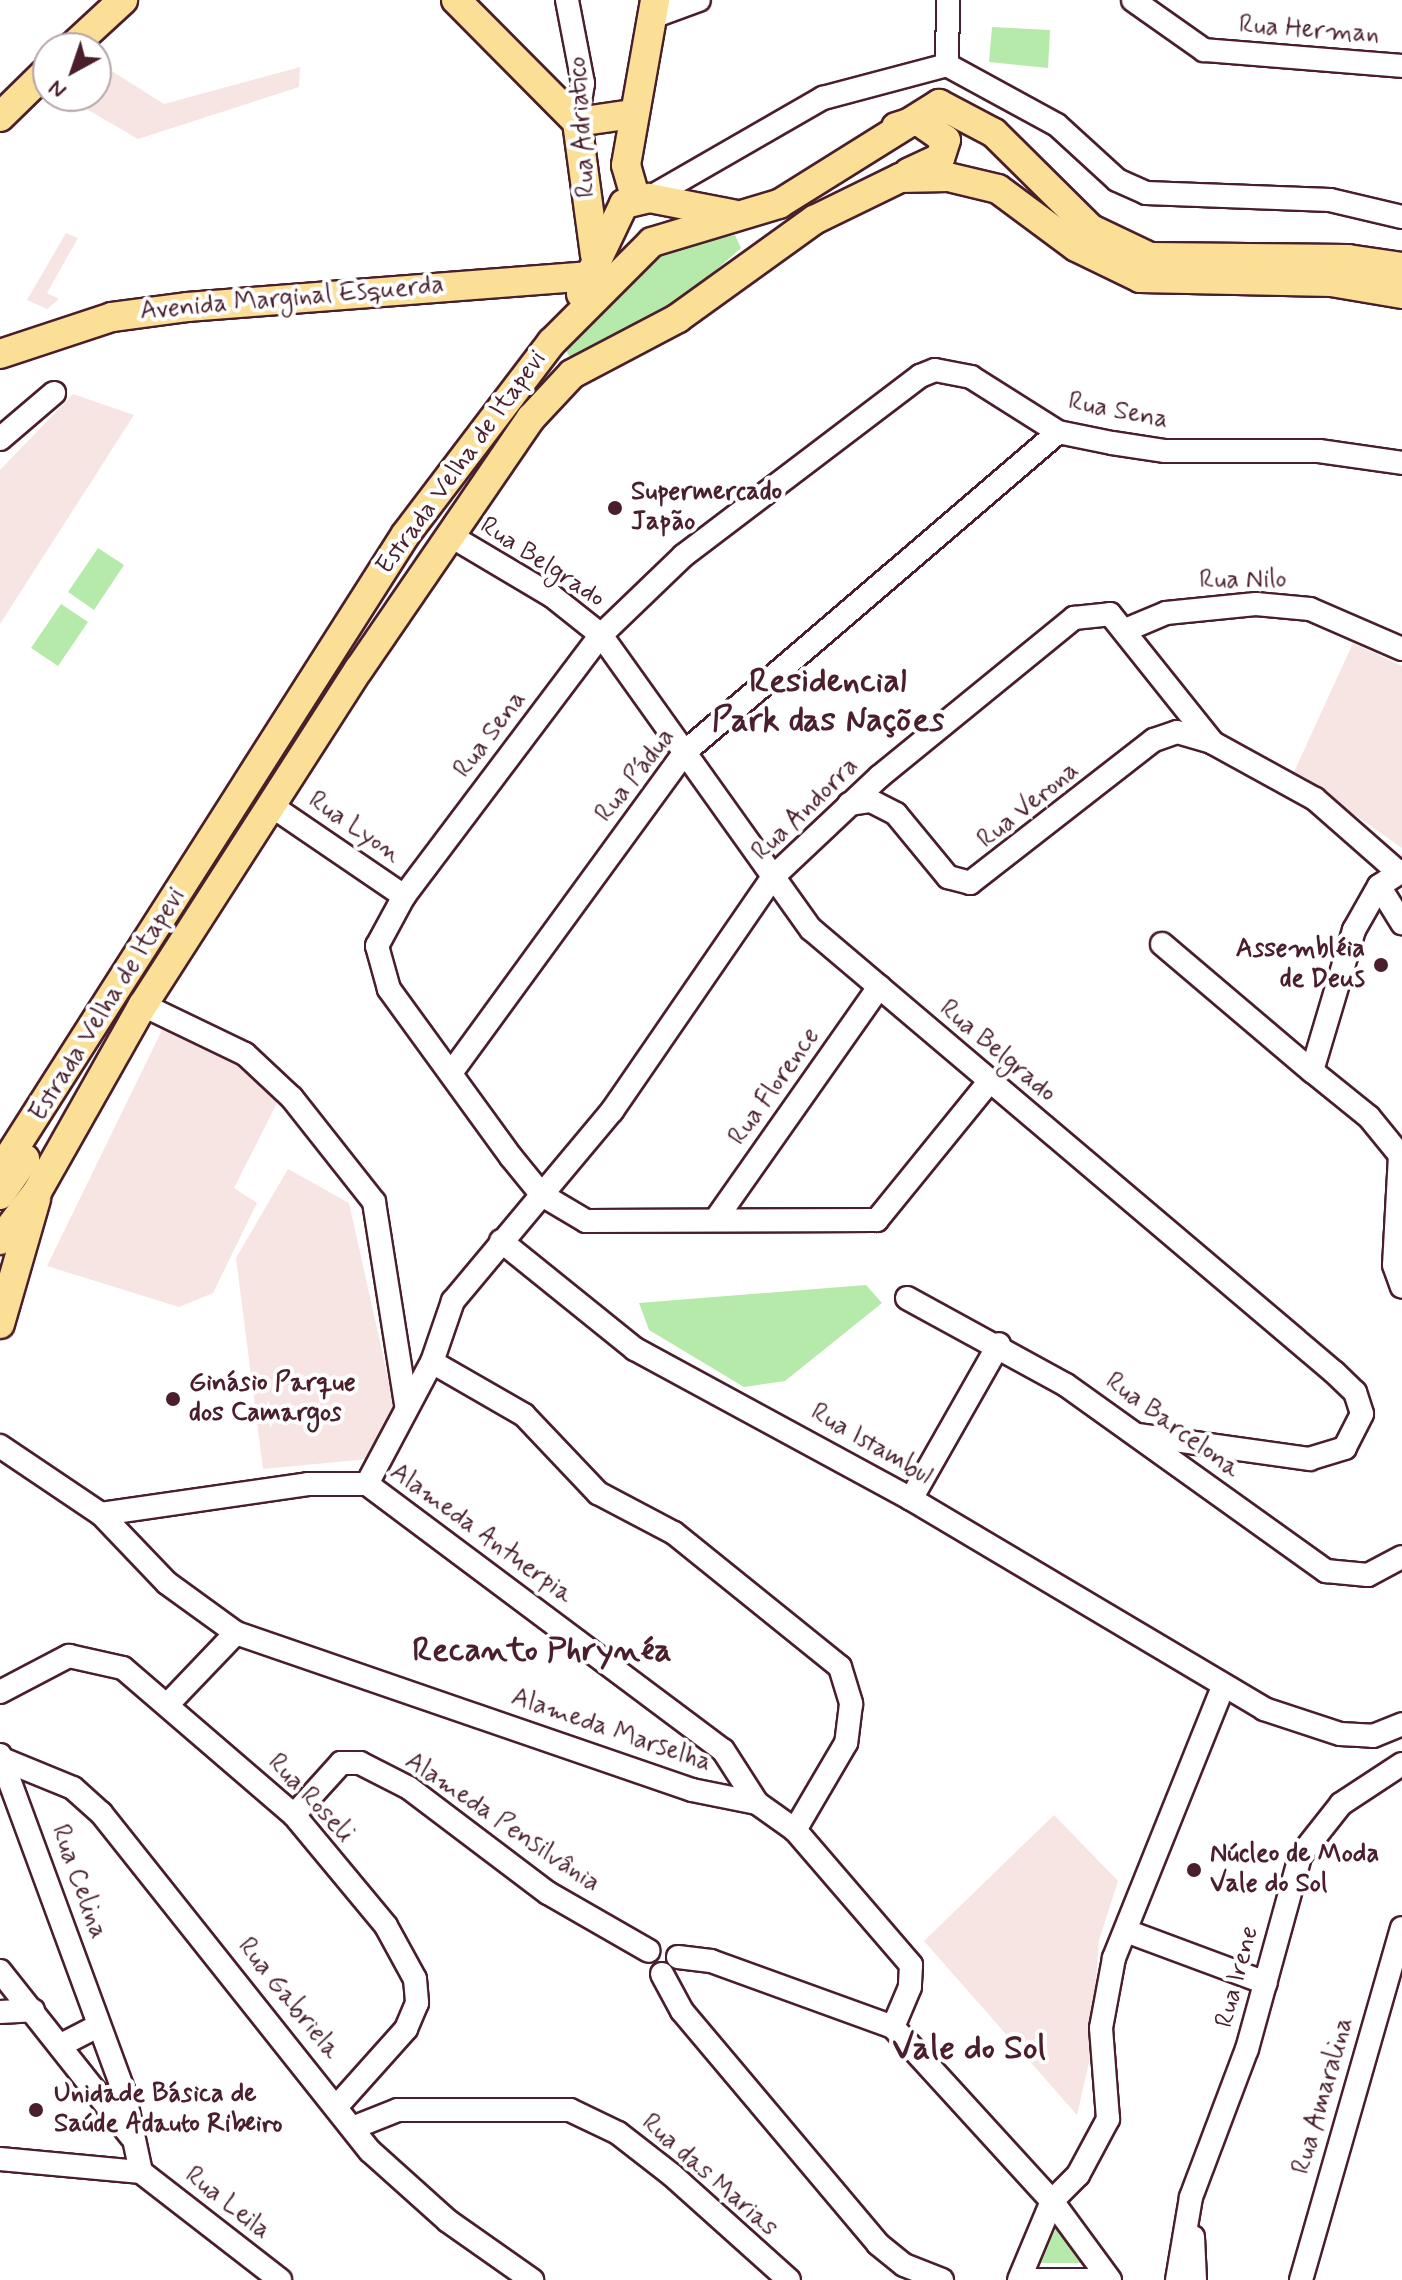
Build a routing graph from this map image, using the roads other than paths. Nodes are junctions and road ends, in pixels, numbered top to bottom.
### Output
1 (123, 0) edge
2 (456, 0) edge
3 (567, 0) edge
4 (699, 0) edge
5 (948, 0) edge
6 (1133, 0) edge
7 (653, 9) edge
8 (88, 32) edge
9 (947, 65) junction
10 (1402, 66) edge
11 (32, 86) edge
12 (633, 114) junction
13 (0, 117) edge
14 (577, 122) junction
15 (891, 128) junction
16 (900, 178) junction
17 (642, 199) junction
18 (740, 216) junction
19 (1402, 217) edge
20 (592, 266) junction
21 (1402, 267) edge
22 (1402, 294) edge
23 (566, 327) junction
24 (0, 354) edge
25 (54, 393) dead end
26 (1058, 432) junction
27 (0, 439) edge
28 (1402, 463) edge
29 (451, 536) junction
30 (1128, 629) junction
31 (601, 635) junction
32 (1402, 649) edge
33 (1161, 673) junction
34 (1154, 740) junction
35 (1213, 743) junction
36 (685, 752) junction
37 (902, 759) junction
38 (849, 804) junction
39 (272, 806) junction
40 (896, 814) junction
41 (1400, 871) edge
42 (773, 877) junction
43 (1379, 886) junction
44 (404, 896) junction
45 (1402, 923) edge
46 (1162, 944) dead end
47 (879, 987) junction
48 (143, 1005) junction
49 (1312, 1071) junction
50 (451, 1073) junction
51 (989, 1082) junction
52 (45, 1108) junction
53 (0, 1171) edge
54 (37, 1192) junction
55 (0, 1195) edge
56 (542, 1195) junction
57 (716, 1219) junction
58 (0, 1240) edge
59 (501, 1241) junction
60 (1402, 1287) edge
61 (907, 1298) dead end
62 (0, 1324) edge
63 (999, 1344) junction
64 (432, 1362) junction
65 (406, 1405) junction
66 (1140, 1435) junction
67 (0, 1446) edge
68 (367, 1484) junction
69 (911, 1499) junction
70 (101, 1514) junction
71 (1402, 1557) edge
72 (236, 1633) junction
73 (1223, 1687) junction
74 (0, 1692) edge
75 (169, 1703) junction
76 (1402, 1724) edge
77 (1373, 1736) junction
78 (1, 1757) edge
79 (1402, 1764) edge
80 (1377, 1776) junction
81 (757, 1803) junction
82 (294, 1815) junction
83 (795, 1830) junction
84 (1402, 1928) edge
85 (1126, 1931) junction
86 (649, 1951) junction
87 (678, 1957) junction
88 (0, 1971) edge
89 (662, 1974) junction
90 (1266, 1983) junction
91 (33, 2010) junction
92 (0, 2012) edge
93 (98, 2026) junction
94 (893, 2027) junction
95 (61, 2045) junction
96 (366, 2080) junction
97 (338, 2105) junction
98 (384, 2112) junction
99 (355, 2127) junction
100 (134, 2141) junction
101 (0, 2159) edge
102 (141, 2172) junction
103 (1191, 2197) junction
104 (1052, 2201) junction
105 (280, 2280) edge
106 (532, 2280) edge
107 (789, 2280) edge
108 (942, 2280) edge
109 (1019, 2280) edge
110 (1034, 2280) edge
111 (1095, 2280) edge
112 (1110, 2280) edge
113 (1177, 2280) edge
114 (1195, 2280) edge
115 (1301, 2280) edge

1 - 8 main road
2 - 14 main road
3 - 14 street, Rua Adriatico
4 - 7 street
5 - 9 street
6 - 10 street, Rua Herman
7 - 12 main road
9 - 17 street
9 - 19 street
11 - 13 main road
12 - 14 main road
12 - 17 main road
14 - 20 main road, Rua Adriatico
15 - 16 main road
15 - 18 main road, Estrada Velha de Itapevi
15 - 21 main road, Estrada Velha de Itapevi
16 - 22 main road, Estrada Velha de Itapevi
16 - 29 main road, Estrada Velha de Itapevi
17 - 18 main road
17 - 20 main road
18 - 23 main road, Estrada Velha de Itapevi
20 - 23 main road
20 - 24 main road, Avenida Marginal Esquerda
23 - 52 main road, Estrada Velha de Itapevi
25 - 27 street
26 - 28 street, Rua Sena
26 - 31 street, Rua Sena
26 - 36 street, Rua Pádua
29 - 31 street, Rua Belgrado
29 - 39 main road, Estrada Velha de Itapevi
30 - 32 street, Rua Nilo
30 - 33 street
30 - 37 street, Rua Andorra
31 - 36 street, Rua Belgrado
31 - 44 street, Rua Sena
33 - 34 street
33 - 35 street
34 - 35 street
34 - 40 street, Rua Verona
35 - 41 street
36 - 42 street, Rua Belgrado
36 - 50 street, Rua Pádua
37 - 38 street, Rua Andorra
37 - 40 street
38 - 40 street
38 - 42 street, Rua Andorra
39 - 44 street, Rua Lyon
39 - 48 main road, Estrada Velha de Itapevi
41 - 43 street
42 - 47 street, Rua Belgrado
42 - 56 street, Rua Andorra
43 - 45 street
43 - 49 street
44 - 50 street, Rua Sena
46 - 49 street
47 - 51 street, Rua Belgrado
47 - 57 street, Rua Florence
48 - 54 main road, Estrada Velha de Itapevi
48 - 65 street
49 - 60 street
50 - 56 street, Rua Sena
51 - 57 street, Rua Sena
51 - 66 street, Rua Belgrado
52 - 53 main road, Estrada Velha de Itapevi
52 - 55 main road
54 - 58 main road, Estrada Velha de Itapevi
54 - 62 main road
56 - 57 street, Rua Sena
56 - 59 street, Rua Andorra
59 - 64 street, Rua Andorra
59 - 69 street, Rua Istambul
61 - 63 street, Rua Barcelona
63 - 66 street, Rua Barcelona
63 - 69 street
64 - 65 street, Rua Andorra
64 - 83 street
65 - 68 street, Rua Andorra
66 - 71 street, Rua Barcelona
67 - 70 street, Alameda Marselha
68 - 70 street, Alameda Antuerpia
68 - 81 street, Alameda Antuerpia
69 - 73 street, Rua Istambul
70 - 72 street, Alameda Marselha
72 - 75 street
72 - 81 street, Alameda Marselha
73 - 77 street, Rua Istambul
73 - 85 street
74 - 75 street, Rua Roseli
75 - 82 street, Rua Roseli
76 - 77 street
77 - 80 street
78 - 93 street, Rua Celina
78 - 97 street, Rua Gabriela
79 - 80 street, Rua Irene
80 - 90 street, Rua Irene
81 - 83 street, Alameda Antuerpia
82 - 86 street, Alameda Pensilvânia
82 - 96 street, Rua Roseli
83 - 94 street, Alameda Antuerpia
84 - 115 street, Rua Amaralina
85 - 90 street
85 - 104 street
86 - 87 street
86 - 89 street
87 - 89 street
87 - 94 street
88 - 91 street
89 - 108 street
90 - 103 street, Rua Irene
91 - 92 street
91 - 95 street
93 - 95 street
93 - 100 street, Rua Celina
94 - 104 street
95 - 100 street
96 - 97 street, Rua Roseli
96 - 98 street
97 - 99 street, Rua Gabriela
98 - 99 street, Rua das Marias
98 - 107 street, Rua das Marias
99 - 106 street, Rua Gabriela
100 - 102 street, Rua Celina
101 - 102 street
102 - 105 street, Rua Leila
103 - 113 street, Rua Irene
103 - 114 street, Rua Irene
104 - 109 street
104 - 112 street
110 - 111 street

